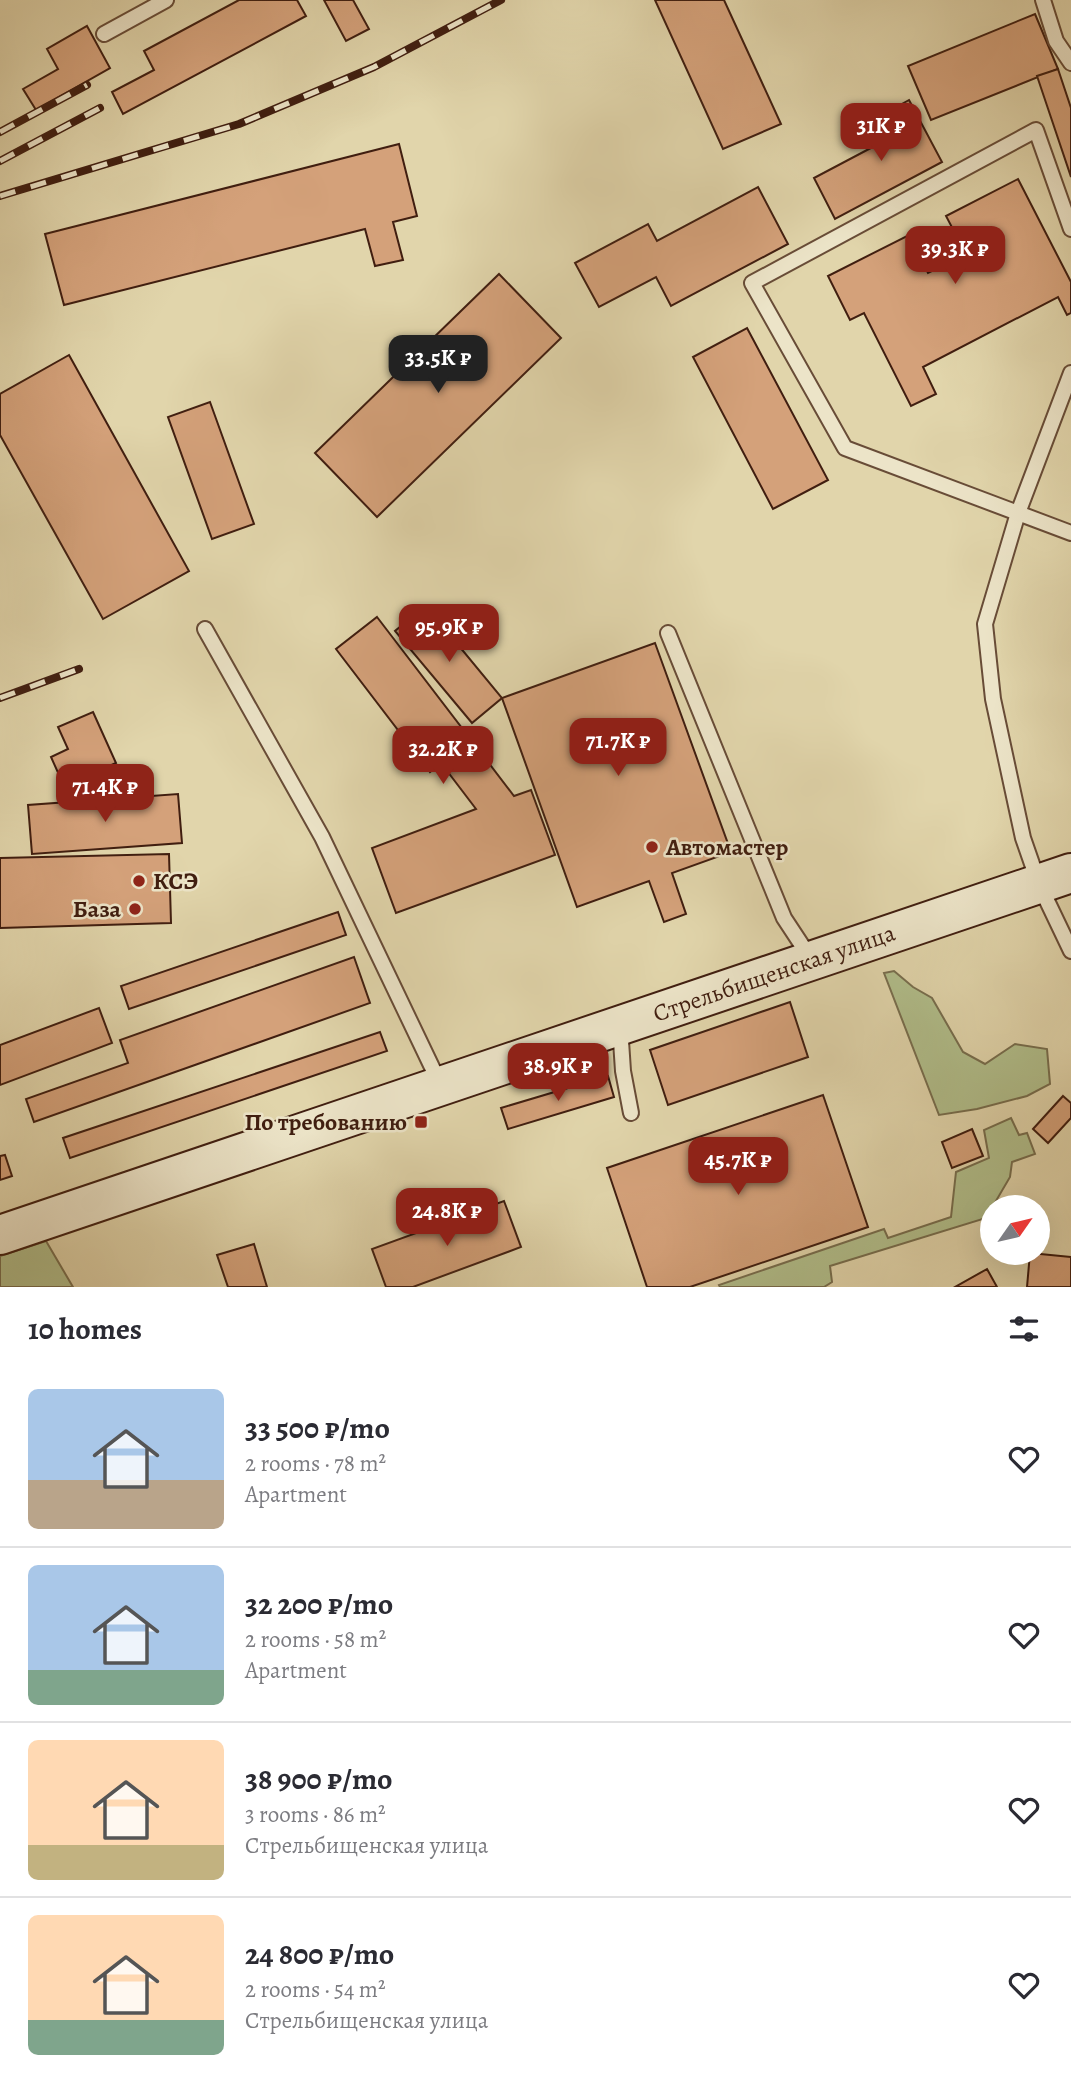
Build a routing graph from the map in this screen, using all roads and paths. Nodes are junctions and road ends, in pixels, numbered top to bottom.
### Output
1 (166, 0) edge
2 (1043, 0) edge
3 (104, 34) dead end
4 (1071, 63) edge
5 (1071, 229) edge
6 (1071, 373) edge
7 (1017, 513) junction
8 (1071, 533) edge
9 (205, 629) dead end
10 (668, 633) dead end
11 (1055, 878) edge
12 (1071, 951) edge
13 (811, 961) junction
14 (620, 1025) junction
15 (440, 1086) junction
16 (631, 1113) dead end
17 (0, 1235) edge

1 - 3 lane
2 - 4 lane
5 - 7 lane
6 - 7 lane
7 - 8 lane
7 - 11 lane
9 - 15 lane
10 - 13 lane
11 - 12 lane
11 - 13 main road, Стрельбищенская улица
13 - 14 main road, Стрельбищенская улица
14 - 15 main road, Стрельбищенская улица
14 - 16 lane
15 - 17 main road, Стрельбищенская улица

